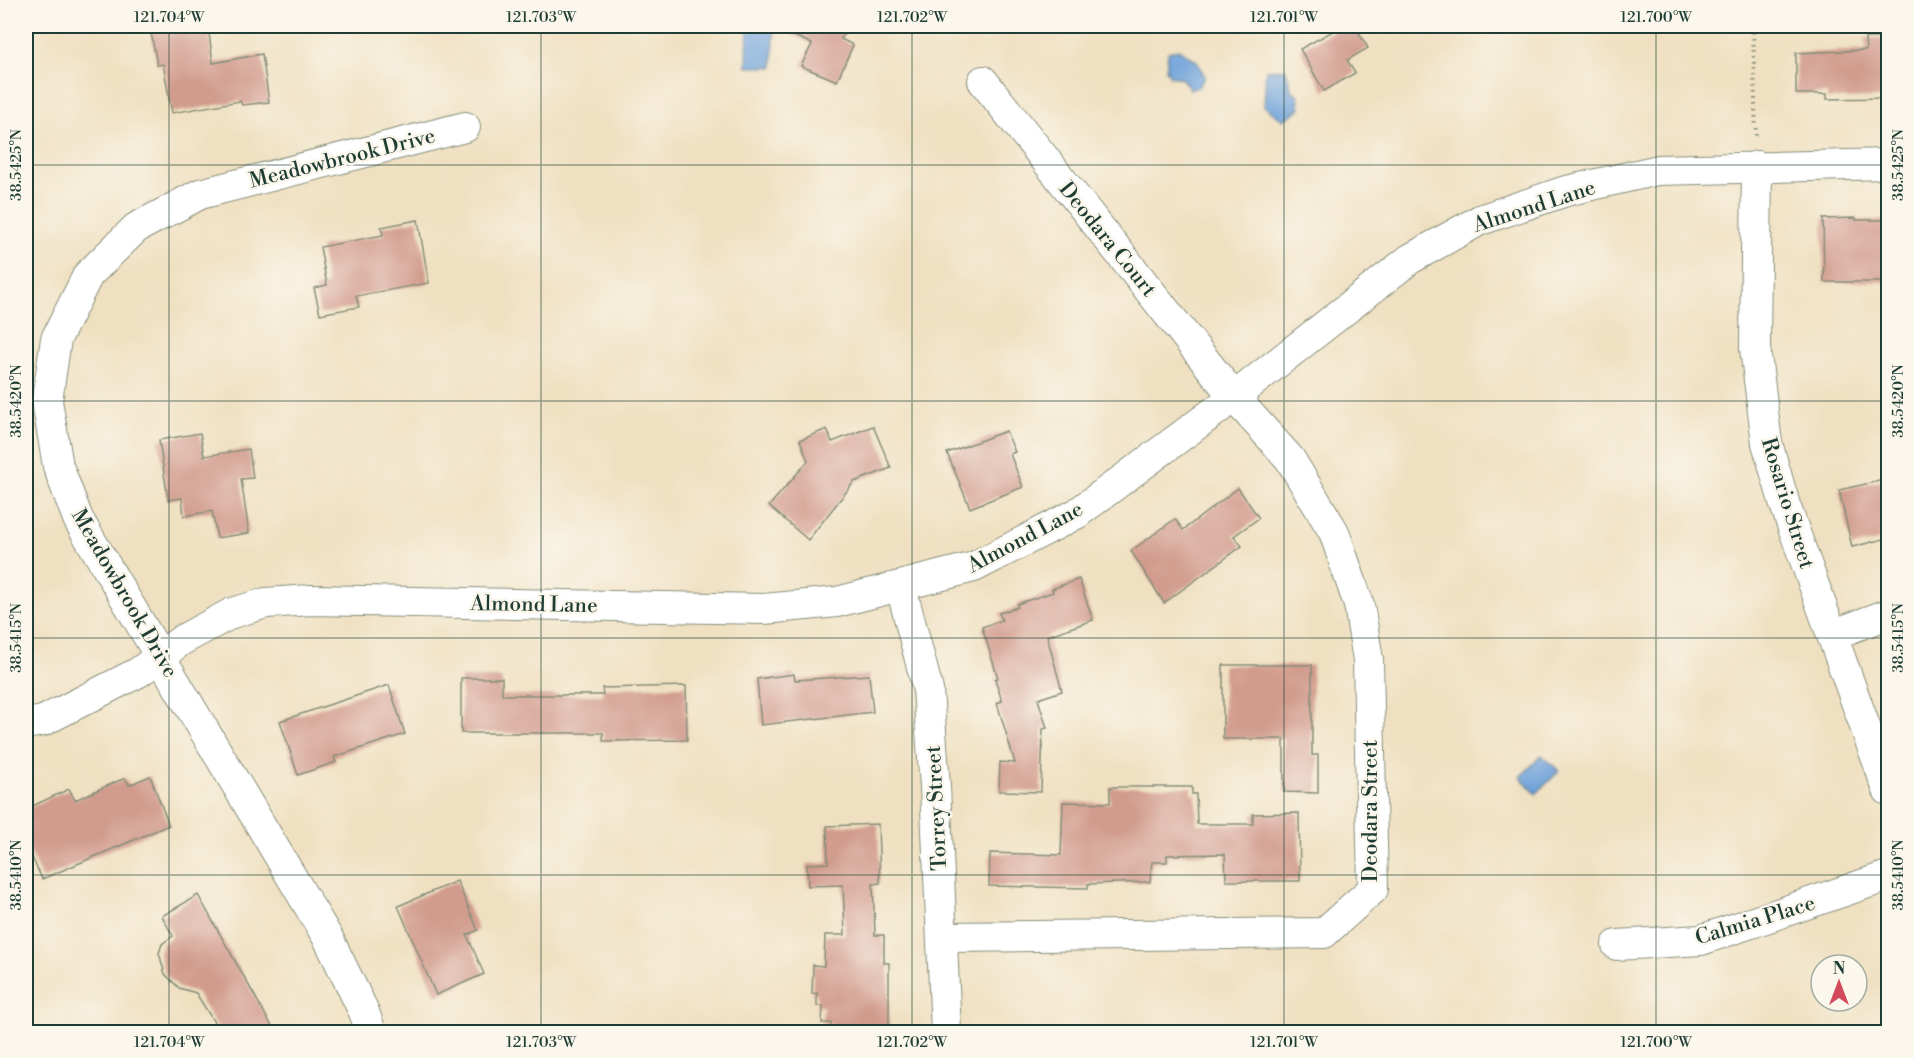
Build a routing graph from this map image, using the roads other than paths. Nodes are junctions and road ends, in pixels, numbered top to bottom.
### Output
1 (983, 81) dead end
2 (465, 127) dead end
3 (1888, 164) edge
4 (1757, 166) junction
5 (1234, 397) junction
6 (901, 587) junction
7 (1888, 614) edge
8 (1832, 635) junction
9 (160, 655) junction
10 (26, 724) edge
11 (1888, 790) edge
12 (1888, 876) edge
13 (942, 937) junction
14 (1617, 945) dead end
15 (371, 1032) edge
16 (946, 1032) edge

1 - 5 street, Deodara Court
2 - 9 street, Meadowbrook Drive
3 - 4 street, Almond Lane
4 - 5 street, Almond Lane
4 - 8 street, Rosario Street
5 - 6 street, Almond Lane
5 - 13 street, Deodara Street
6 - 9 street, Almond Lane
6 - 13 street, Torrey Street
7 - 8 street
8 - 11 street, Rosario Street
9 - 10 street, Almond Lane
9 - 15 street, Meadowbrook Drive
12 - 14 street, Calmia Place
13 - 16 street, Torrey Street

